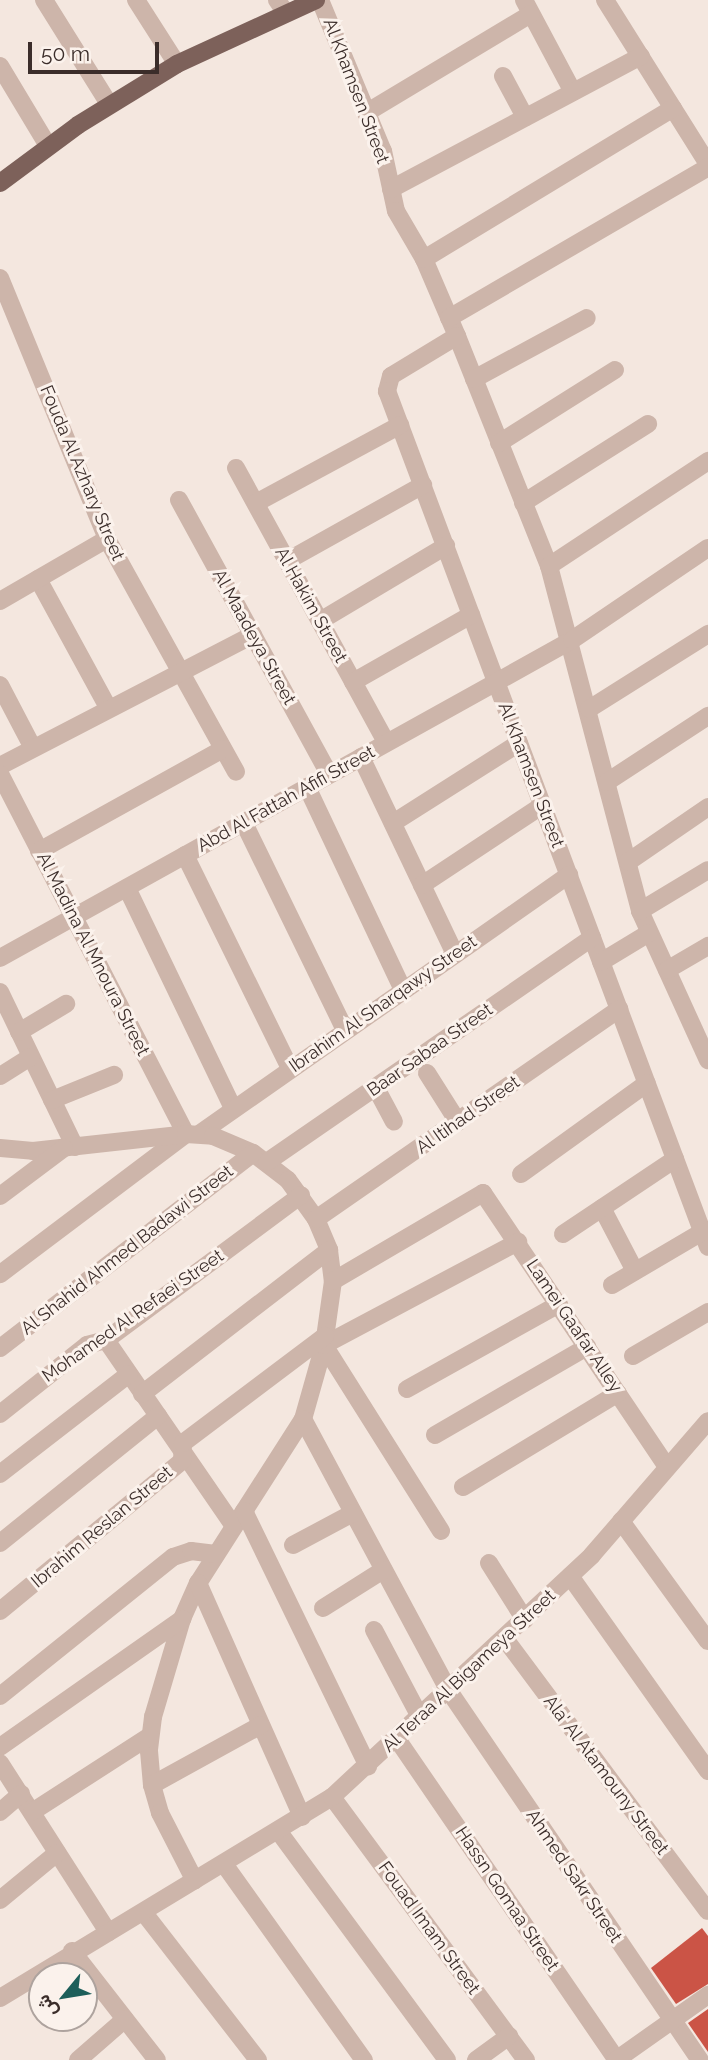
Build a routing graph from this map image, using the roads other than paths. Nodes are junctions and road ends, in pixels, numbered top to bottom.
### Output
1 (44, 0) edge
2 (136, 0) edge
3 (318, 0) edge
4 (605, 0) edge
5 (281, 6) edge
6 (527, 7) edge
7 (641, 56) junction
8 (177, 64) junction
9 (0, 66) edge
10 (503, 76) dead end
11 (573, 92) junction
12 (109, 104) junction
13 (673, 108) junction
14 (366, 113) junction
15 (525, 117) junction
16 (48, 146) junction
17 (708, 165) edge
18 (0, 184) edge
19 (390, 189) junction
20 (424, 259) junction
21 (0, 278) edge
22 (449, 318) junction
23 (587, 318) dead end
24 (457, 336) junction
25 (615, 370) dead end
26 (474, 379) junction
27 (648, 424) dead end
28 (400, 425) junction
29 (499, 443) junction
30 (708, 461) edge
31 (236, 468) dead end
32 (423, 485) junction
33 (179, 500) dead end
34 (256, 503) junction
35 (523, 503) junction
36 (107, 539) junction
37 (446, 546) junction
38 (708, 548) edge
39 (287, 561) junction
40 (549, 566) junction
41 (38, 579) junction
42 (0, 601) edge
43 (471, 615) junction
44 (320, 621) junction
45 (708, 634) edge
46 (253, 635) junction
47 (572, 640) junction
48 (181, 673) junction
49 (353, 682) junction
50 (496, 682) junction
51 (0, 685) edge
52 (109, 709) junction
53 (589, 709) junction
54 (708, 716) edge
55 (387, 742) junction
56 (519, 743) junction
57 (33, 748) junction
58 (223, 749) junction
59 (361, 757) junction
60 (0, 766) edge
61 (236, 772) dead end
62 (0, 774) edge
63 (329, 775) junction
64 (607, 782) junction
65 (307, 787) junction
66 (543, 805) junction
67 (708, 807) edge
68 (244, 822) junction
69 (393, 823) junction
70 (39, 851) junction
71 (185, 855) junction
72 (628, 862) junction
73 (708, 870) edge
74 (569, 875) junction
75 (422, 885) junction
76 (127, 888) junction
77 (640, 911) junction
78 (74, 917) junction
79 (649, 933) junction
80 (592, 938) junction
81 (708, 946) edge
82 (455, 954) junction
83 (0, 958) edge
84 (601, 962) junction
85 (667, 970) junction
86 (402, 990) junction
87 (2, 999) edge
88 (66, 1004) dead end
89 (619, 1009) junction
90 (702, 1025) edge
91 (345, 1030) junction
92 (19, 1032) junction
93 (31, 1056) junction
94 (708, 1060) edge
95 (290, 1068) junction
96 (427, 1073) dead end
97 (114, 1075) dead end
98 (0, 1076) edge
99 (647, 1083) junction
100 (376, 1088) junction
101 (52, 1100) junction
102 (233, 1108) junction
103 (394, 1122) dead end
104 (458, 1122) junction
105 (192, 1134) junction
106 (70, 1147) junction
107 (0, 1148) edge
108 (260, 1157) junction
109 (675, 1159) junction
110 (521, 1174) dead end
111 (301, 1195) junction
112 (0, 1196) edge
113 (602, 1208) junction
114 (316, 1219) junction
115 (563, 1234) dead end
116 (705, 1240) edge
117 (518, 1242) junction
118 (328, 1250) junction
119 (635, 1271) junction
120 (0, 1274) edge
121 (333, 1281) junction
122 (611, 1285) dead end
123 (559, 1304) junction
124 (708, 1312) edge
125 (106, 1340) junction
126 (324, 1340) junction
127 (587, 1347) junction
128 (0, 1348) edge
129 (634, 1356) dead end
130 (129, 1374) junction
131 (407, 1390) dead end
132 (618, 1393) junction
133 (142, 1394) junction
134 (0, 1414) edge
135 (158, 1416) junction
136 (303, 1419) junction
137 (708, 1420) edge
138 (435, 1435) dead end
139 (181, 1450) junction
140 (667, 1467) junction
141 (0, 1474) edge
142 (463, 1487) dead end
143 (353, 1513) junction
144 (239, 1519) junction
145 (621, 1521) junction
146 (441, 1531) dead end
147 (0, 1543) edge
148 (293, 1545) dead end
149 (215, 1554) junction
150 (489, 1563) dead end
151 (383, 1570) junction
152 (570, 1576) junction
153 (198, 1583) junction
154 (323, 1608) dead end
155 (0, 1611) edge
156 (182, 1619) junction
157 (525, 1620) junction
158 (374, 1630) dead end
159 (505, 1639) junction
160 (708, 1641) edge
161 (449, 1691) junction
162 (0, 1696) edge
163 (420, 1717) junction
164 (261, 1726) junction
165 (150, 1736) junction
166 (397, 1739) junction
167 (0, 1747) edge
168 (0, 1763) edge
169 (368, 1766) junction
170 (708, 1771) edge
171 (152, 1785) junction
172 (21, 1794) junction
173 (332, 1797) junction
174 (0, 1812) edge
175 (32, 1812) junction
176 (302, 1817) junction
177 (279, 1832) junction
178 (57, 1853) junction
179 (224, 1864) junction
180 (195, 1881) junction
181 (0, 1900) edge
182 (708, 1910) edge
183 (144, 1913) junction
184 (108, 1932) junction
185 (72, 1951) junction
186 (708, 1995) edge
187 (0, 1998) edge
188 (125, 2019) junction
189 (671, 2021) junction
190 (509, 2036) junction
191 (78, 2060) edge
192 (157, 2060) edge
193 (258, 2060) edge
194 (364, 2060) edge
195 (447, 2060) edge
196 (476, 2060) edge
197 (526, 2060) edge
198 (617, 2060) edge
199 (699, 2060) edge

1 - 12 street
2 - 8 street
3 - 5 main road
3 - 14 street, Al Khamsen Street
4 - 7 street
5 - 8 main road
6 - 11 street
6 - 14 street
7 - 11 street
7 - 13 street
8 - 12 main road
9 - 16 street
10 - 15 street
11 - 15 street
12 - 16 main road
13 - 17 street
13 - 20 street
14 - 19 street, Al Khamsen Street
15 - 19 street
16 - 18 main road
17 - 22 street
19 - 20 street, Al Khamsen Street
20 - 22 street, Al Khamsen Street
21 - 36 street, Fouda Al Azhary Street
22 - 24 street, Al Khamsen Street
23 - 26 street
24 - 26 street, Al Khamsen Street
24 - 28 street, Al Khamsen Street
25 - 29 street
26 - 29 street, Al Khamsen Street
27 - 35 street
28 - 32 street, Al Khamsen Street
28 - 34 street
29 - 35 street, Al Khamsen Street
30 - 40 street
31 - 34 street, Al Hakim Street
32 - 37 street, Al Khamsen Street
32 - 39 street
33 - 46 street, Al Maadeya Street
34 - 39 street, Al Hakim Street
35 - 40 street, Al Khamsen Street
36 - 41 street
36 - 48 street, Fouda Al Azhary Street
37 - 43 street, Al Khamsen Street
37 - 44 street
38 - 47 street, Abd Al Fattah Afifi Street
39 - 44 street, Al Hakim Street
40 - 47 street, Al Khamsen Street
41 - 42 street
41 - 52 street
43 - 49 street
43 - 50 street, Al Khamsen Street
44 - 49 street, Al Hakim Street
45 - 53 street
46 - 48 street
46 - 63 street, Al Maadeya Street
47 - 50 street, Abd Al Fattah Afifi Street
47 - 53 street, Al Khamsen Street
48 - 52 street
48 - 58 street, Fouda Al Azhary Street
49 - 55 street, Al Hakim Street
50 - 55 street, Abd Al Fattah Afifi Street
50 - 56 street, Al Khamsen Street
51 - 57 street
52 - 57 street
53 - 64 street, Al Khamsen Street
54 - 64 street
55 - 59 street, Abd Al Fattah Afifi Street
56 - 66 street, Al Khamsen Street
56 - 69 street
57 - 60 street
58 - 61 street, Fouda Al Azhary Street
58 - 70 street
59 - 63 street, Abd Al Fattah Afifi Street
59 - 69 street
62 - 70 street, Al Madina Al Mnoura Street
63 - 65 street, Abd Al Fattah Afifi Street
64 - 72 street, Al Khamsen Street
65 - 68 street, Abd Al Fattah Afifi Street
65 - 86 street
66 - 74 street, Al Khamsen Street
66 - 75 street
67 - 72 street
68 - 71 street, Abd Al Fattah Afifi Street
68 - 91 street
69 - 75 street
70 - 78 street, Al Madina Al Mnoura Street
71 - 76 street, Abd Al Fattah Afifi Street
71 - 95 street
72 - 77 street, Al Khamsen Street
73 - 77 street
74 - 80 street, Al Khamsen Street
74 - 82 street, Ibrahim Al Sharqawy Street
75 - 82 street
76 - 78 street, Abd Al Fattah Afifi Street
76 - 102 street
77 - 79 street, Al Khamsen Street
78 - 83 street, Abd Al Fattah Afifi Street
78 - 105 street, Al Madina Al Mnoura Street
79 - 84 street
79 - 85 street, Al Khamsen Street
80 - 84 street, Al Khamsen Street
80 - 100 street, Baar Sabaa Street
81 - 85 street
82 - 86 street, Ibrahim Al Sharqawy Street
84 - 89 street, Al Khamsen Street
85 - 90 street, Al Khamsen Street
86 - 91 street, Ibrahim Al Sharqawy Street
87 - 92 street
88 - 92 street
89 - 99 street, Al Khamsen Street
89 - 104 street, Al Itihad Street
90 - 94 street, Al Khamsen Street
91 - 95 street, Ibrahim Al Sharqawy Street
92 - 93 street
93 - 98 street
93 - 101 street
95 - 102 street, Ibrahim Al Sharqawy Street
96 - 104 street
97 - 101 street
99 - 109 street, Al Khamsen Street
99 - 110 street
100 - 103 street
100 - 108 street, Baar Sabaa Street
101 - 106 street
102 - 105 street, Ibrahim Al Sharqawy Street
104 - 114 street, Al Itihad Street
105 - 106 street
105 - 108 street
105 - 120 street, Ibrahim Al Sharqawy Street
106 - 107 street
106 - 112 street
108 - 111 street
108 - 128 street, Al Shahid Ahmed Badawi Street
109 - 113 street
109 - 116 street, Al Khamsen Street
111 - 114 street
111 - 125 street, Mohamed Al Refaei Street
113 - 115 street
113 - 119 street
114 - 118 street
116 - 119 street
117 - 121 street, Lamei Gaafar Alley
117 - 123 street, Lamei Gaafar Alley
117 - 126 street, Ibrahim Reslan Street
118 - 121 street
118 - 133 street
119 - 122 street
121 - 126 street
123 - 127 street, Lamei Gaafar Alley
123 - 131 street
124 - 129 street
125 - 130 street
125 - 134 street, Mohamed Al Refaei Street
126 - 136 street
126 - 139 street, Ibrahim Reslan Street
126 - 146 street
127 - 132 street, Lamei Gaafar Alley
127 - 138 street
130 - 133 street
130 - 141 street
132 - 140 street, Lamei Gaafar Alley
132 - 142 street
133 - 135 street
135 - 139 street
135 - 147 street
136 - 143 street, Ahmed Sakr Street
136 - 144 street
137 - 140 street, Al Teraa Al Bigameya Street
139 - 144 street
139 - 155 street, Ibrahim Reslan Street
140 - 145 street, Al Teraa Al Bigameya Street
143 - 148 street
143 - 151 street, Ahmed Sakr Street
144 - 149 street
144 - 169 street
145 - 152 street, Al Teraa Al Bigameya Street
145 - 160 street
149 - 153 street
149 - 162 street
150 - 157 street
151 - 154 street
151 - 161 street, Ahmed Sakr Street
152 - 157 street, Al Teraa Al Bigameya Street
152 - 170 street
153 - 156 street
153 - 164 street
156 - 165 street
156 - 167 street
157 - 159 street, Al Teraa Al Bigameya Street
158 - 163 street
159 - 161 street, Al Teraa Al Bigameya Street
159 - 182 street, Ala' Al Atamouny Street
161 - 163 street, Al Teraa Al Bigameya Street
161 - 189 street, Ahmed Sakr Street
163 - 166 street, Al Teraa Al Bigameya Street
164 - 171 street
164 - 176 street
165 - 171 street
165 - 175 street
166 - 169 street, Al Teraa Al Bigameya Street
166 - 198 street, Hassn Gomaa Street
168 - 172 street
169 - 173 street, Al Teraa Al Bigameya Street
171 - 180 street
172 - 174 street
172 - 175 street
173 - 176 street, Al Teraa Al Bigameya Street
173 - 190 street, Fouad Imam Street
175 - 178 street
176 - 177 street, Al Teraa Al Bigameya Street
177 - 179 street, Al Teraa Al Bigameya Street
177 - 195 street
178 - 181 street
178 - 184 street
179 - 180 street, Al Teraa Al Bigameya Street
179 - 194 street
180 - 183 street, Al Teraa Al Bigameya Street
183 - 184 street, Al Teraa Al Bigameya Street
183 - 193 street
184 - 185 street, Al Teraa Al Bigameya Street
185 - 187 street, Al Teraa Al Bigameya Street
185 - 188 street
186 - 189 street
188 - 191 street
188 - 192 street
189 - 198 street
189 - 199 street, Ahmed Sakr Street
190 - 196 street
190 - 197 street, Fouad Imam Street

